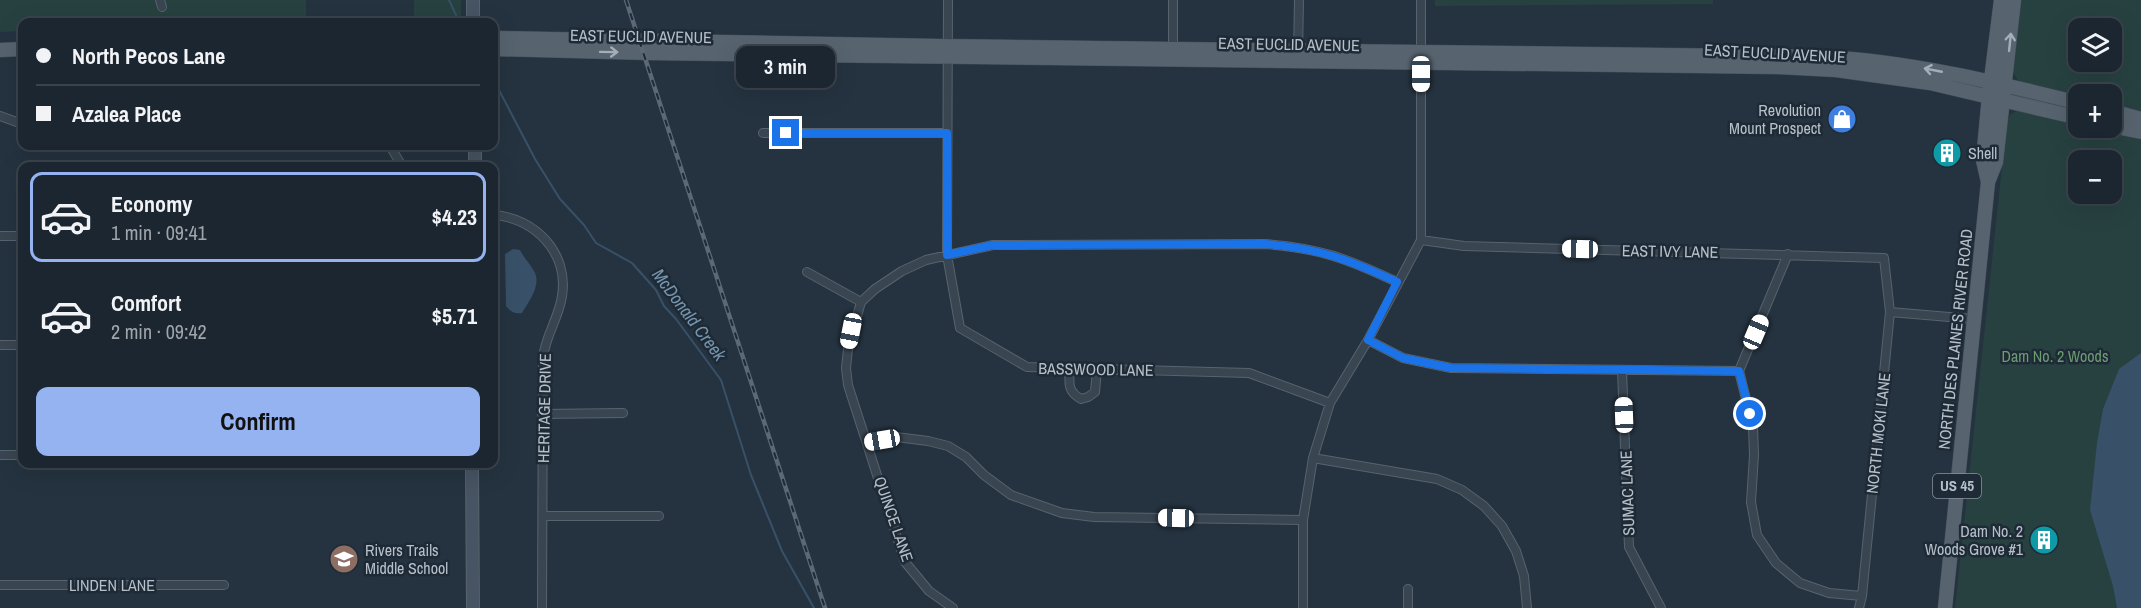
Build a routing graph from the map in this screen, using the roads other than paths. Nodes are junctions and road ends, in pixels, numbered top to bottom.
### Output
1 (473, 0) edge
2 (948, 0) edge
3 (1173, 0) edge
4 (1299, 0) edge
5 (1421, 0) edge
6 (2001, 0) edge
7 (2014, 0) edge
8 (473, 18) edge
9 (498, 38) edge
10 (498, 49) edge
11 (0, 50) edge
12 (18, 50) edge
13 (948, 51) junction
14 (1173, 54) junction
15 (1298, 56) junction
16 (1421, 57) junction
17 (1991, 81) junction
18 (2005, 84) junction
19 (1989, 96) junction
20 (2003, 99) junction
21 (2068, 100) edge
22 (2122, 113) edge
23 (2068, 115) edge
24 (0, 116) edge
25 (2141, 118) edge
26 (18, 123) edge
27 (2122, 128) edge
28 (2141, 132) edge
29 (763, 133) dead end
30 (947, 133) junction
31 (1988, 182) junction
32 (498, 216) edge
33 (0, 236) edge
34 (18, 236) edge
35 (1421, 240) junction
36 (1788, 254) junction
37 (947, 255) junction
38 (1884, 258) joint
39 (807, 272) dead end
40 (1397, 282) junction
41 (861, 302) junction
42 (1890, 312) junction
43 (1973, 319) junction
44 (1368, 340) junction
45 (0, 345) edge
46 (18, 345) edge
47 (1070, 368) junction
48 (1097, 369) junction
49 (1622, 371) junction
50 (1739, 371) junction
51 (1330, 403) junction
52 (623, 413) dead end
53 (542, 414) junction
54 (868, 442) junction
55 (0, 455) edge
56 (18, 455) edge
57 (1313, 458) junction
58 (472, 468) edge
59 (543, 516) junction
60 (659, 516) dead end
61 (1303, 520) junction
62 (0, 585) edge
63 (225, 585) dead end
64 (1408, 589) dead end
65 (1862, 596) junction
66 (473, 608) edge
67 (542, 608) edge
68 (953, 608) edge
69 (1303, 608) edge
70 (1408, 608) edge
71 (1527, 608) edge
72 (1661, 608) edge
73 (1859, 608) edge
74 (1945, 608) edge

1 - 8 main road
2 - 13 street, BASSWOOD LANE
3 - 14 street
4 - 15 street
5 - 16 street
6 - 17 main road, NORTH DES PLAINES RIVER ROAD / US 45
18 -> 7 main road, NORTH DES PLAINES RIVER ROAD / US 45
9 - 13 main road, EAST EUCLID AVENUE
10 -> 13 main road, EAST EUCLID AVENUE
11 - 12 main road
13 - 14 main road, EAST EUCLID AVENUE
13 - 30 street, BASSWOOD LANE
14 - 15 main road, EAST EUCLID AVENUE
15 - 16 main road, EAST EUCLID AVENUE
17 -> 16 main road, EAST EUCLID AVENUE
16 - 19 main road, EAST EUCLID AVENUE
16 - 35 street
17 - 18 main road, EAST EUCLID AVENUE
17 - 19 main road, NORTH DES PLAINES RIVER ROAD / US 45
18 - 20 main road, NORTH DES PLAINES RIVER ROAD / US 45
18 - 21 main road, EAST EUCLID AVENUE
19 - 20 main road, EAST EUCLID AVENUE
19 - 31 main road, NORTH DES PLAINES RIVER ROAD / US 45
20 - 23 main road, EAST EUCLID AVENUE
20 - 31 main road, NORTH DES PLAINES RIVER ROAD / US 45
22 - 25 main road
24 - 26 street
27 - 28 main road
29 - 30 street
30 - 37 street, BASSWOOD LANE
31 - 43 main road, NORTH DES PLAINES RIVER ROAD / US 45
32 - 53 street, HERITAGE DRIVE
33 - 34 street
35 - 36 street, EAST IVY LANE
35 - 40 street
36 - 38 street, EAST IVY LANE
36 - 50 street
37 - 40 street
37 - 41 street
37 - 47 street, BASSWOOD LANE
38 - 42 street, NORTH MOKI LANE
39 - 41 street
40 - 44 street
41 - 54 street, QUINCE LANE
42 - 43 street
42 - 65 street, NORTH MOKI LANE
43 - 74 main road, NORTH DES PLAINES RIVER ROAD / US 45
44 - 49 street
44 - 51 street
45 - 46 street
47 - 48 street, BASSWOOD LANE
47 - 48 street
48 - 51 street, BASSWOOD LANE
49 - 50 street
49 - 72 street, SUMAC LANE
50 - 65 street
51 - 57 street
52 - 53 street
53 - 59 street, HERITAGE DRIVE
54 - 61 street
54 - 68 street, QUINCE LANE
55 - 56 street
57 - 61 street
57 - 71 street
58 - 66 main road
59 - 60 street
59 - 67 street, HERITAGE DRIVE
61 - 69 street
62 - 63 street, LINDEN LANE
64 - 70 street
65 - 73 street, NORTH MOKI LANE

